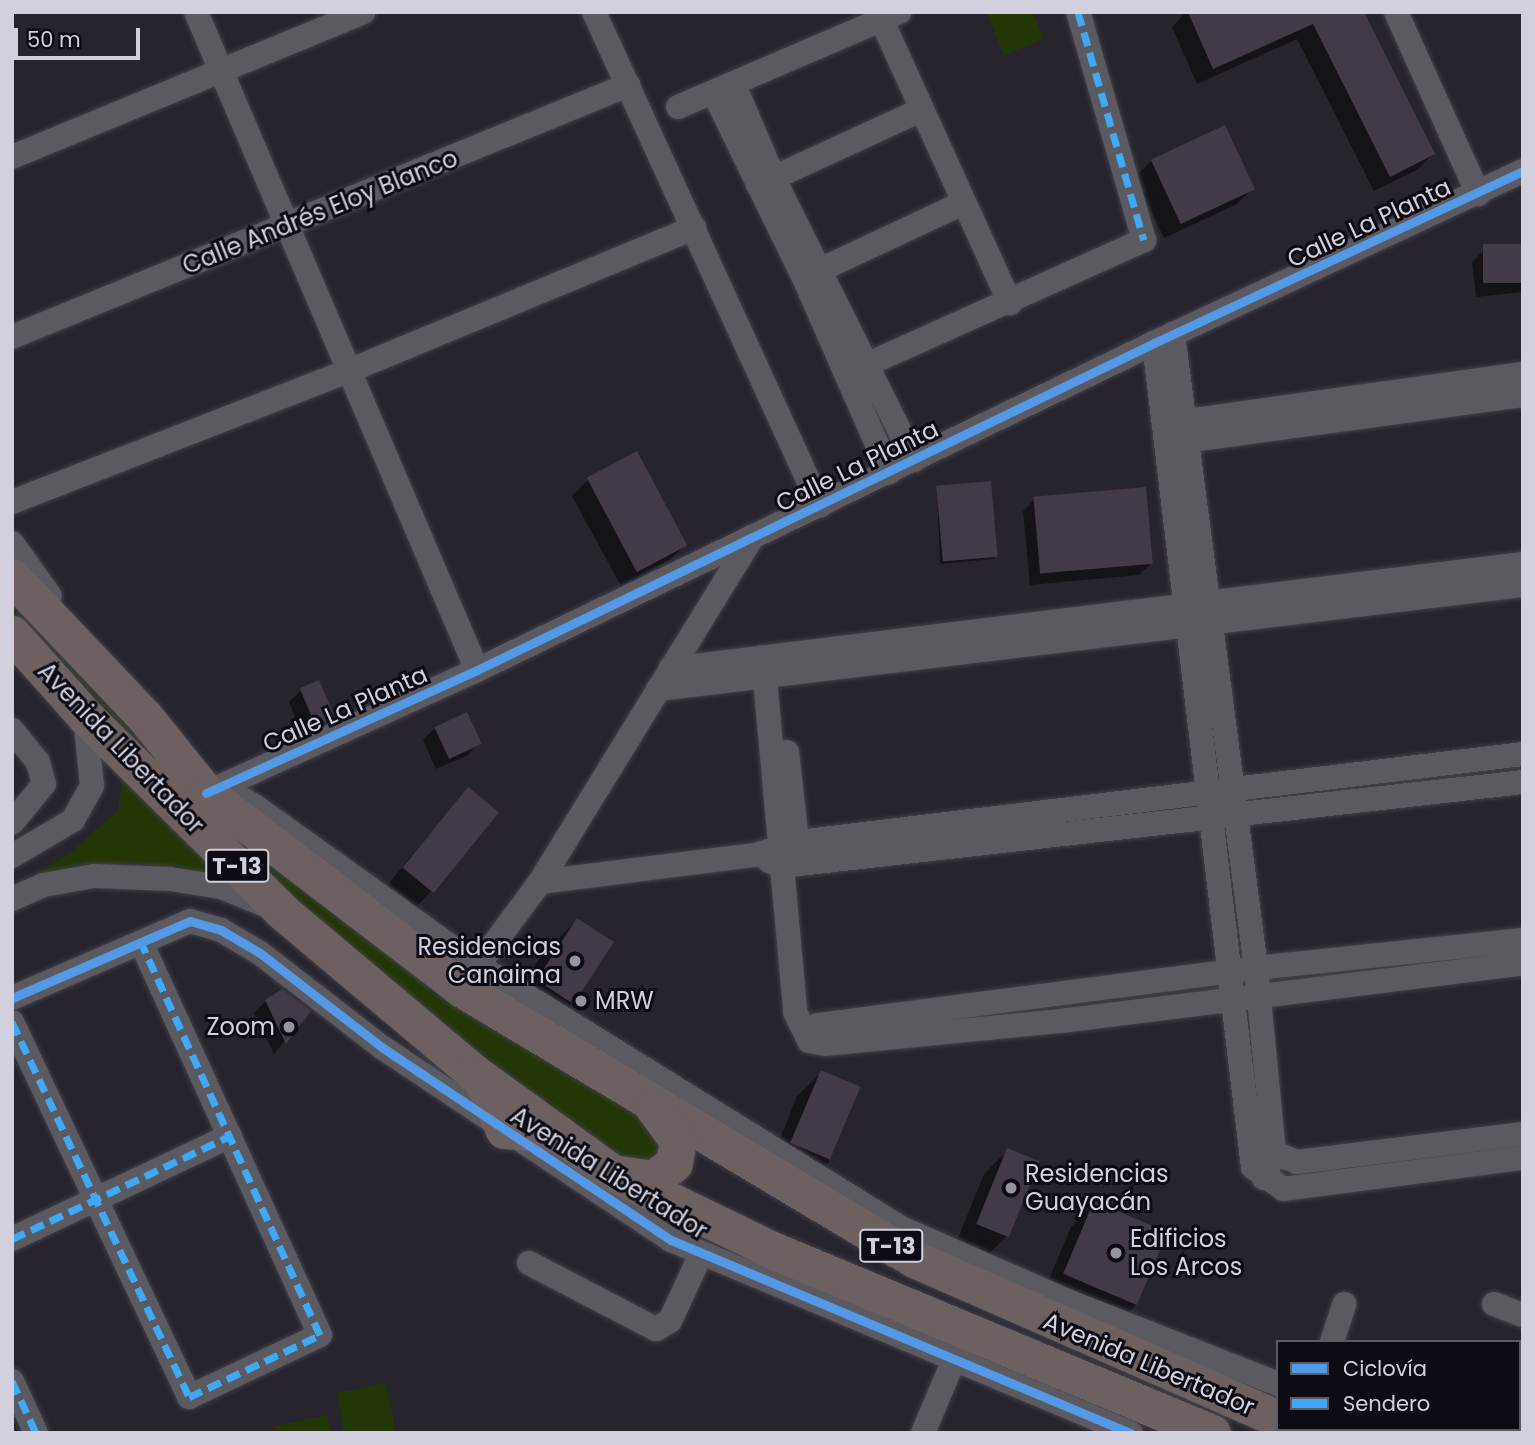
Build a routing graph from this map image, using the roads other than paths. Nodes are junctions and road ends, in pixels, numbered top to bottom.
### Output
1 (195, 12) edge
2 (363, 12) edge
3 (594, 12) edge
4 (1078, 12) edge
5 (1396, 12) edge
6 (891, 16) edge
7 (220, 71) junction
8 (628, 85) junction
9 (724, 89) junction
10 (678, 107) dead end
11 (920, 110) junction
12 (12, 157) edge
13 (1523, 171) edge
14 (766, 182) junction
15 (1478, 194) junction
16 (961, 204) junction
17 (284, 227) junction
18 (694, 228) junction
19 (812, 272) junction
20 (1010, 303) junction
21 (12, 337) edge
22 (1163, 338) junction
23 (855, 370) junction
24 (346, 372) junction
25 (1523, 374) edge
26 (1523, 395) edge
27 (1174, 432) junction
28 (914, 460) junction
29 (888, 472) junction
30 (12, 502) edge
31 (820, 506) junction
32 (753, 536) junction
33 (12, 542) edge
34 (1523, 564) edge
35 (12, 577) edge
36 (1523, 585) edge
37 (1199, 614) junction
38 (12, 634) edge
39 (771, 667) junction
40 (477, 670) junction
41 (664, 679) junction
42 (85, 716) junction
43 (145, 717) junction
44 (12, 730) edge
45 (1523, 754) edge
46 (1523, 782) edge
47 (1236, 789) junction
48 (1209, 791) junction
49 (206, 793) junction
50 (1238, 814) junction
51 (1213, 818) junction
52 (12, 823) edge
53 (790, 854) junction
54 (12, 856) edge
55 (540, 882) junction
56 (12, 899) edge
57 (283, 912) junction
58 (1523, 940) edge
59 (141, 943) junction
60 (1523, 963) edge
61 (1256, 968) junction
62 (1230, 972) junction
63 (470, 977) junction
64 (1055, 996) junction
65 (1258, 997) junction
66 (12, 998) edge
67 (1233, 1001) junction
68 (1060, 1021) junction
69 (12, 1022) edge
70 (528, 1026) junction
71 (576, 1029) junction
72 (813, 1033) junction
73 (481, 1077) junction
74 (648, 1100) junction
75 (504, 1130) junction
76 (559, 1134) junction
77 (1523, 1134) edge
78 (230, 1136) junction
79 (1274, 1153) junction
80 (1523, 1158) edge
81 (611, 1172) junction
82 (1264, 1178) junction
83 (96, 1198) junction
84 (12, 1239) edge
85 (701, 1254) junction
86 (529, 1263) dead end
87 (1344, 1304) dead end
88 (1494, 1304) dead end
89 (1523, 1315) edge
90 (1333, 1340) edge
91 (961, 1345) junction
92 (12, 1381) edge
93 (1276, 1383) edge
94 (1276, 1418) edge
95 (36, 1433) edge
96 (923, 1433) edge
97 (1131, 1433) edge
98 (1212, 1433) edge

1 - 7 street
2 - 7 street
3 - 8 street
4 - 20 street
5 - 15 street
6 - 9 street
6 - 11 street
7 - 12 street
7 - 17 street
8 - 17 street, Calle Andrés Eloy Blanco
8 - 18 street
9 - 10 street
9 - 14 street
11 - 14 street
11 - 16 street
13 - 15 street, Calle La Planta
14 - 19 street
15 - 22 street, Calle La Planta
16 - 19 street
16 - 20 street
17 - 21 street, Calle Andrés Eloy Blanco
17 - 24 street
18 - 24 street
18 - 31 street
19 - 23 street
20 - 23 street
22 - 27 street
22 - 28 street, Calle La Planta
23 - 28 street
23 - 29 street
24 - 30 street
24 - 40 street
25 - 27 street
26 - 27 street
27 - 37 street
28 - 29 street, Calle La Planta
29 - 31 street, Calle La Planta
31 - 32 street, Calle La Planta
32 - 40 street, Calle La Planta
32 - 41 street
33 - 43 street, Avenida Libertador
34 - 37 street
35 - 43 highway, Avenida Libertador / T-13
36 - 37 street
37 - 39 street
37 - 47 street
37 - 48 street
38 - 42 highway, Avenida Libertador / T-13
39 - 41 street
39 - 53 street
40 - 49 street, Calle La Planta
41 - 55 street
42 - 54 street
42 - 57 highway, Avenida Libertador / T-13
43 - 49 highway, Avenida Libertador / T-13
44 - 52 street
45 - 47 street
46 - 50 street
47 - 48 street
47 - 50 street
48 - 51 street
48 - 53 street
49 - 63 highway, Avenida Libertador / T-13
50 - 51 street
50 - 61 street
51 - 53 street
51 - 62 street
53 - 55 street
53 - 72 street
55 - 63 street
56 - 57 street
57 - 73 highway, Avenida Libertador / T-13
58 - 61 street
59 - 66 street, Avenida Libertador
59 - 75 street, Avenida Libertador
59 - 78 street
60 - 65 street
61 - 62 street
61 - 65 street
62 - 64 street
62 - 67 street
63 - 70 highway, Avenida Libertador / T-13
63 - 71 street, Avenida Libertador
64 - 68 street
64 - 72 street
65 - 67 street
65 - 79 street
67 - 68 street
67 - 82 street
68 - 72 street
69 - 83 street
70 - 71 highway, T-13
70 - 74 highway, Avenida Libertador / T-13
71 - 93 street, Avenida Libertador
73 - 75 highway
73 - 76 highway, Avenida Libertador / T-13
74 - 81 highway, T-13
74 - 94 highway, Avenida Libertador / T-13
75 - 76 highway
75 - 85 street, Avenida Libertador
76 - 81 highway, Avenida Libertador / T-13
77 - 79 street
78 - 83 street
78 - 83 street
79 - 82 street
80 - 82 street
81 - 91 highway, Avenida Libertador / T-13
83 - 84 street
85 - 86 street
85 - 91 street, Avenida Libertador
87 - 90 street
88 - 89 street
91 - 96 street
91 - 97 street, Avenida Libertador
91 - 98 highway, Avenida Libertador / T-13
92 - 95 street

